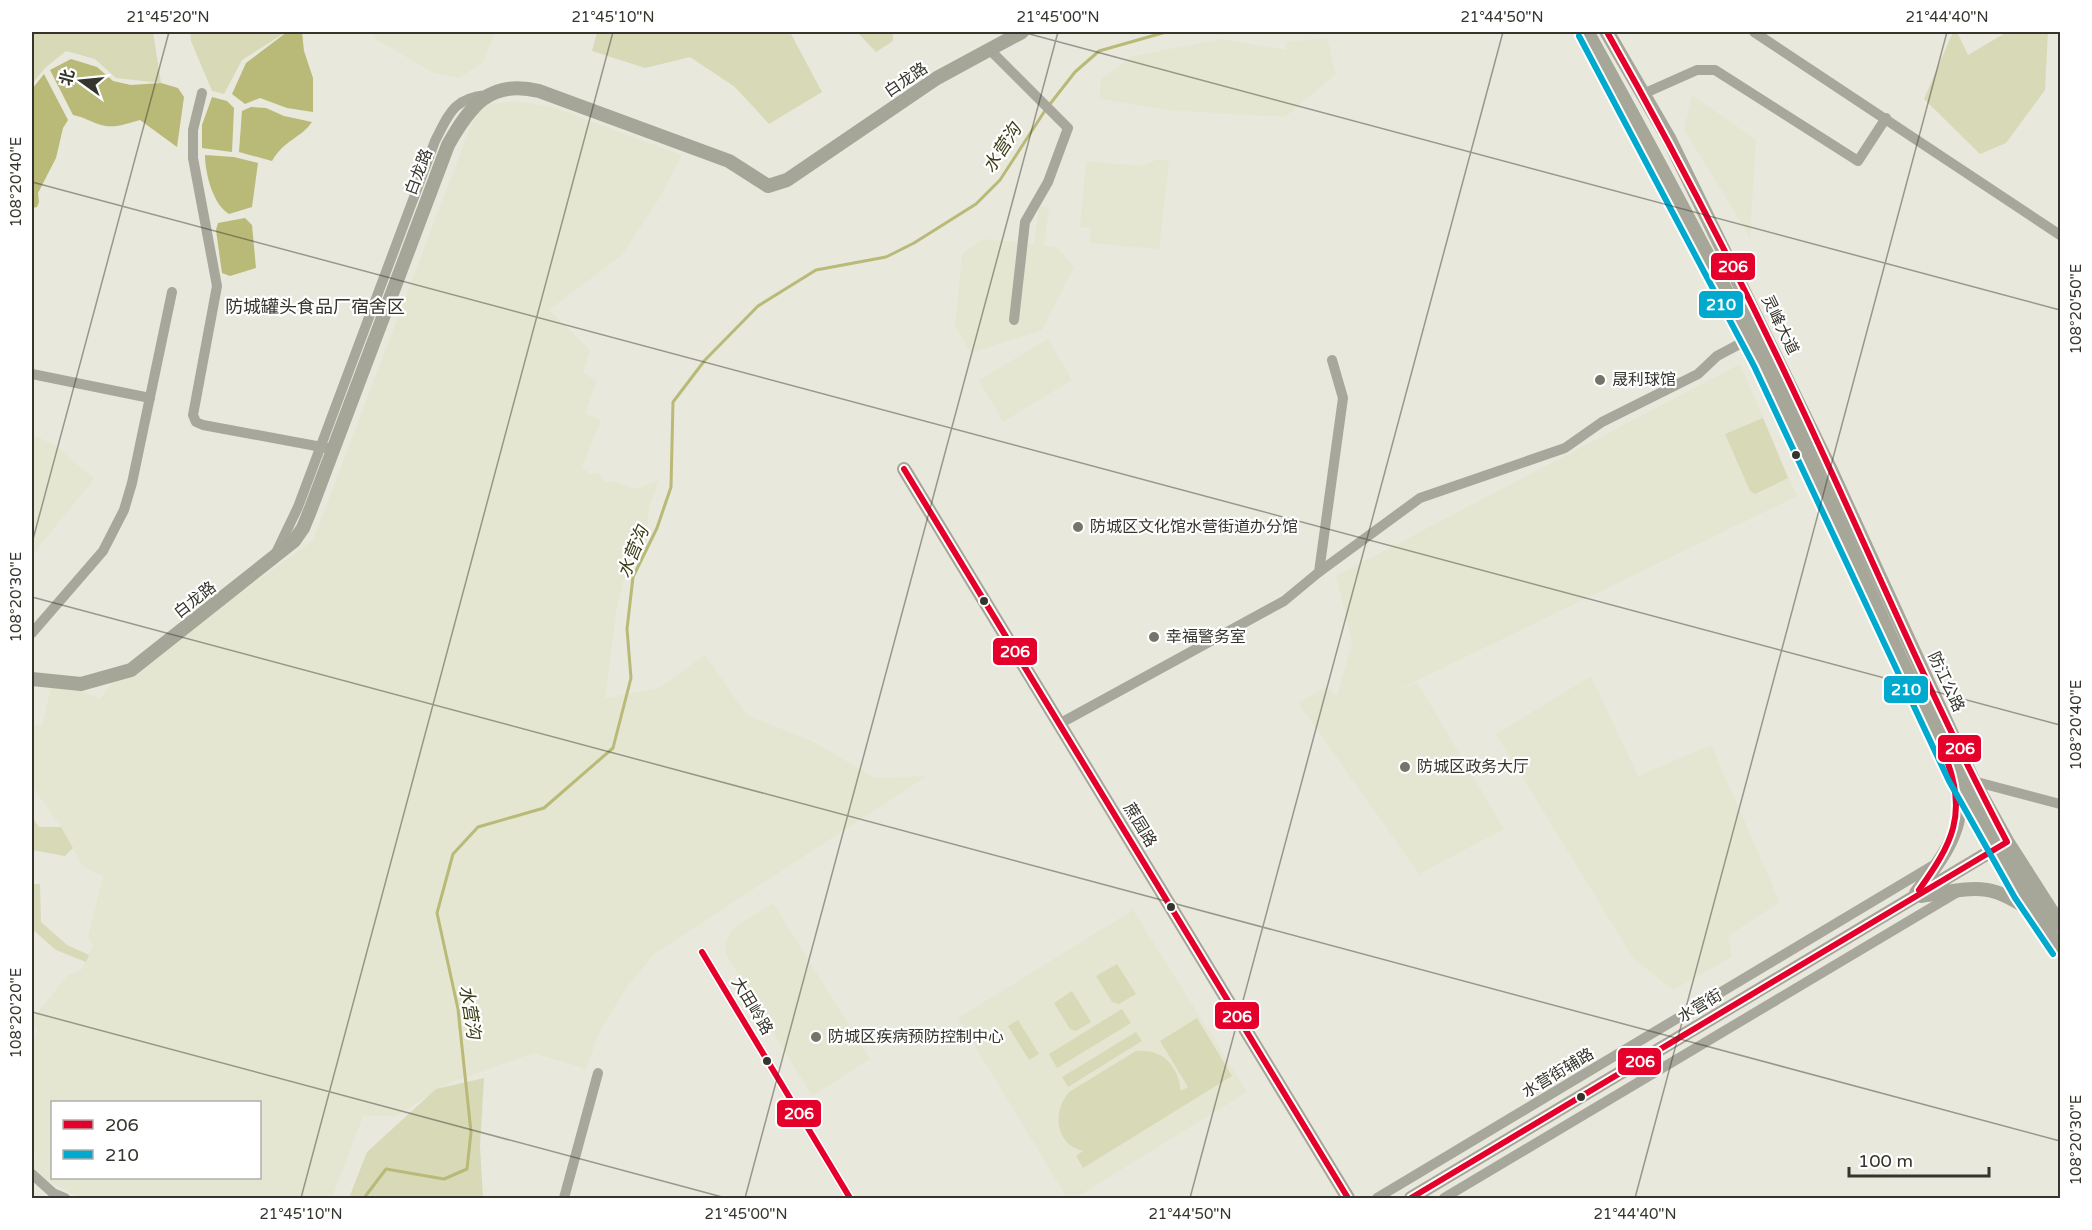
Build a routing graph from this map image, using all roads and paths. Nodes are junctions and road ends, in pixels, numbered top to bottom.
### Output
1 (1022, 32) edge
2 (1587, 32) edge
3 (1607, 32) edge
4 (1754, 32) edge
5 (989, 49) junction
6 (202, 93) dead end
7 (1643, 94) junction
8 (1886, 118) junction
9 (2061, 235) edge
10 (172, 292) dead end
11 (1014, 320) dead end
12 (1749, 339) junction
13 (1332, 360) dead end
14 (32, 374) edge
15 (150, 398) junction
16 (327, 448) junction
17 (904, 469) dead end
18 (1319, 572) junction
19 (1871, 578) junction
20 (32, 633) edge
21 (32, 680) edge
22 (1059, 724) junction
23 (1951, 768) junction
24 (1973, 781) junction
25 (2061, 804) edge
26 (2001, 845) junction
27 (1939, 862) junction
28 (1959, 891) junction
29 (1914, 898) junction
30 (2036, 915) junction
31 (2061, 925) edge
32 (2061, 949) edge
33 (702, 952) dead end
34 (598, 1073) dead end
35 (32, 1174) edge
36 (65, 1198) edge
37 (564, 1198) edge
38 (850, 1198) edge
39 (1348, 1198) edge
40 (1377, 1198) edge
41 (1410, 1198) edge
42 (1444, 1198) edge

1 - 5 street, 白龙路
2 - 12 main road, 灵峰大道
3 - 7 main road, 灵峰大道
4 - 8 street
5 - 11 street
5 - 16 street, 白龙路
6 - 16 street
7 - 8 street
7 - 19 main road, 灵峰大道
8 - 9 street
10 - 15 street
12 - 18 street
12 - 19 main road, 灵峰大道
13 - 18 street
14 - 15 street
15 - 20 street
16 - 21 street, 白龙路
17 - 22 street, 蔗园路
18 - 22 street
19 - 23 main road, 防江公路
19 - 24 main road, 防江公路
22 - 39 street, 蔗园路
23 - 26 main road, 防江公路
23 - 27 street
24 - 25 street
24 - 26 main road, 防江公路
26 - 29 street, 水营街
26 - 30 main road, 防江公路
26 - 31 main road, 防江公路
27 - 29 street
27 - 40 street, 水营街辅路
28 - 29 street
28 - 30 street
28 - 42 street
29 - 41 street, 水营街
30 - 32 main road, 防江公路
33 - 38 street, 大田岭路
34 - 37 street
35 - 36 street

